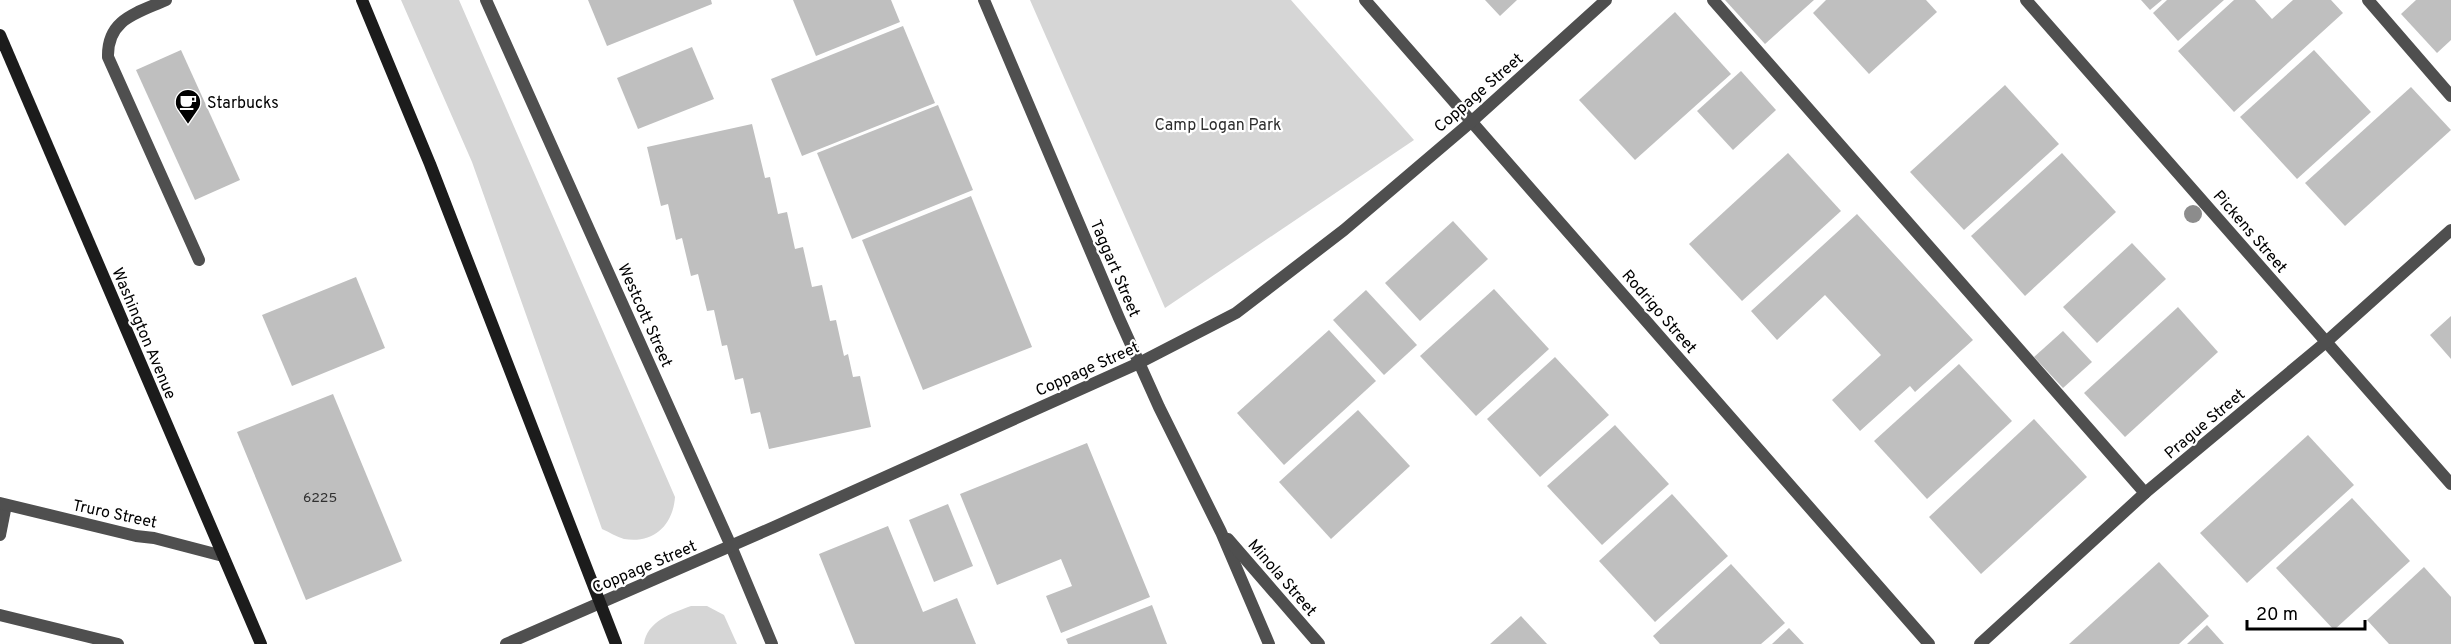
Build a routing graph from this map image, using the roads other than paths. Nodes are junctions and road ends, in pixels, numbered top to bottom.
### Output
1 (166, 0) edge
2 (362, 0) edge
3 (486, 0) edge
4 (984, 0) edge
5 (1365, 0) edge
6 (1606, 0) edge
7 (1713, 0) edge
8 (2026, 0) edge
9 (2367, 0) edge
10 (0, 34) edge
11 (2451, 96) edge
12 (1471, 122) junction
13 (2451, 230) edge
14 (199, 260) dead end
15 (2326, 342) junction
16 (1139, 363) junction
17 (2451, 484) edge
18 (2145, 493) junction
19 (3, 504) edge
20 (1221, 531) junction
21 (0, 535) edge
22 (731, 546) junction
23 (223, 556) junction
24 (601, 602) junction
25 (0, 615) edge
26 (118, 644) edge
27 (261, 644) edge
28 (506, 644) edge
29 (616, 644) edge
30 (772, 644) edge
31 (1269, 644) edge
32 (1320, 644) edge
33 (1929, 644) edge
34 (1980, 644) edge

1 - 14 street
2 - 24 main road
3 - 22 street, Westcott Street
4 - 16 street, Taggart Street
5 - 12 street, Rodrigo Street
6 - 12 street, Coppage Street
7 - 18 street
8 - 15 street, Pickens Street
9 - 11 street
10 - 23 main road, Washington Avenue
12 - 16 street, Coppage Street
12 - 33 street, Rodrigo Street
13 - 15 street, Prague Street
15 - 17 street, Pickens Street
15 - 18 street, Prague Street
16 - 20 street, Taggart Street
16 - 22 street, Coppage Street
18 - 34 street, Prague Street
19 - 21 street
19 - 23 street, Truro Street
20 - 31 street, Taggart Street
20 - 32 street, Minola Street
22 - 24 street, Coppage Street
22 - 30 street, Westcott Street
23 - 27 main road, Washington Avenue
24 - 28 street, Coppage Street
24 - 29 main road
25 - 26 street

